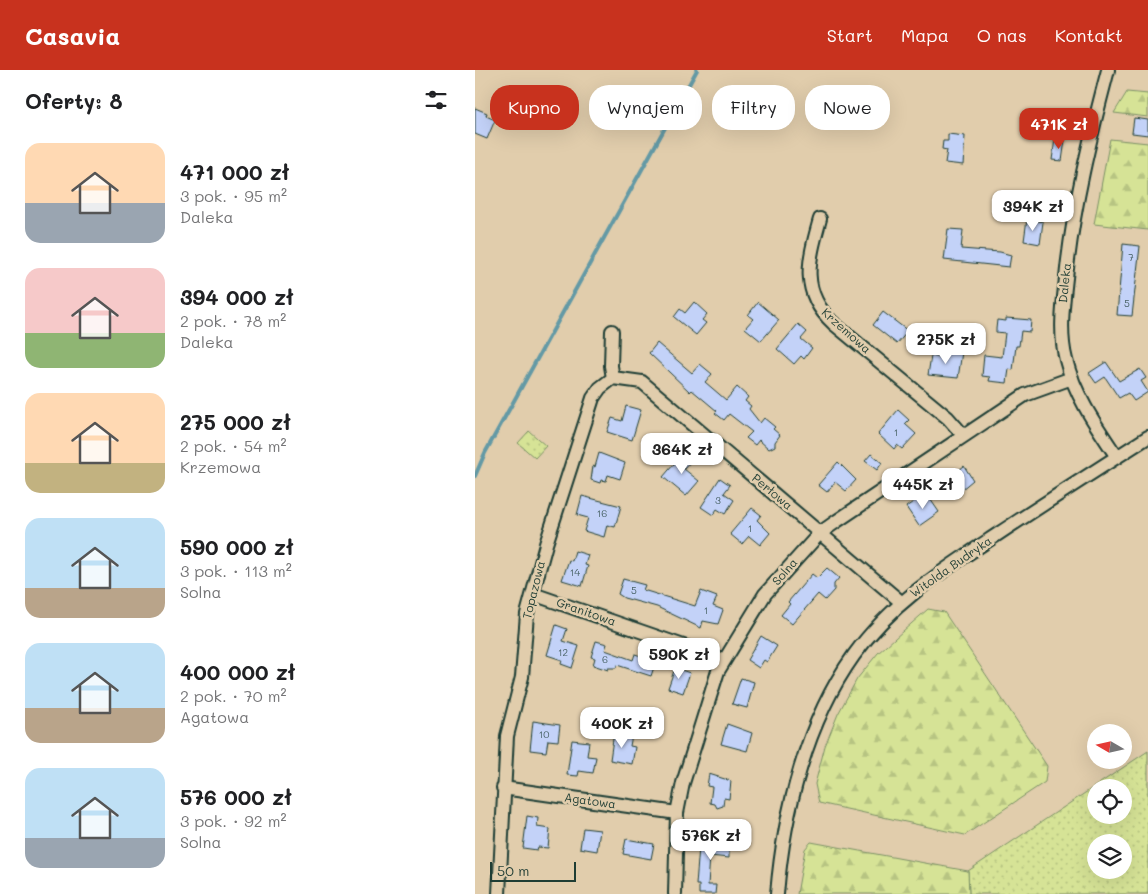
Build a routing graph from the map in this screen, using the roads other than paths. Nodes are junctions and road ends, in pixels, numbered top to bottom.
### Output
1 (1108, 70) edge
2 (821, 219) dead end
3 (612, 331) dead end
4 (613, 378) junction
5 (1072, 378) junction
6 (963, 435) junction
7 (1148, 437) edge
8 (1117, 457) junction
9 (820, 533) junction
10 (533, 594) junction
11 (901, 602) junction
12 (724, 660) junction
13 (503, 788) junction
14 (677, 813) junction
15 (499, 894) edge
16 (675, 894) edge
17 (777, 894) edge

1 - 5 street, Daleka
2 - 6 street, Krzemowa
3 - 4 street
4 - 9 street, Perłowa
4 - 10 street, Topazowa
5 - 6 street, Solna
5 - 8 street, Daleka
6 - 9 street, Solna
7 - 8 street, Witolda Budryka
8 - 11 street, Witolda Budryka
9 - 11 street, Perłowa
9 - 12 street, Solna
10 - 12 street, Granitowa
10 - 13 street, Topazowa
11 - 17 street, Witolda Budryka
12 - 14 street, Solna
13 - 14 street, Agatowa
13 - 15 street, Topazowa
14 - 16 street, Solna

